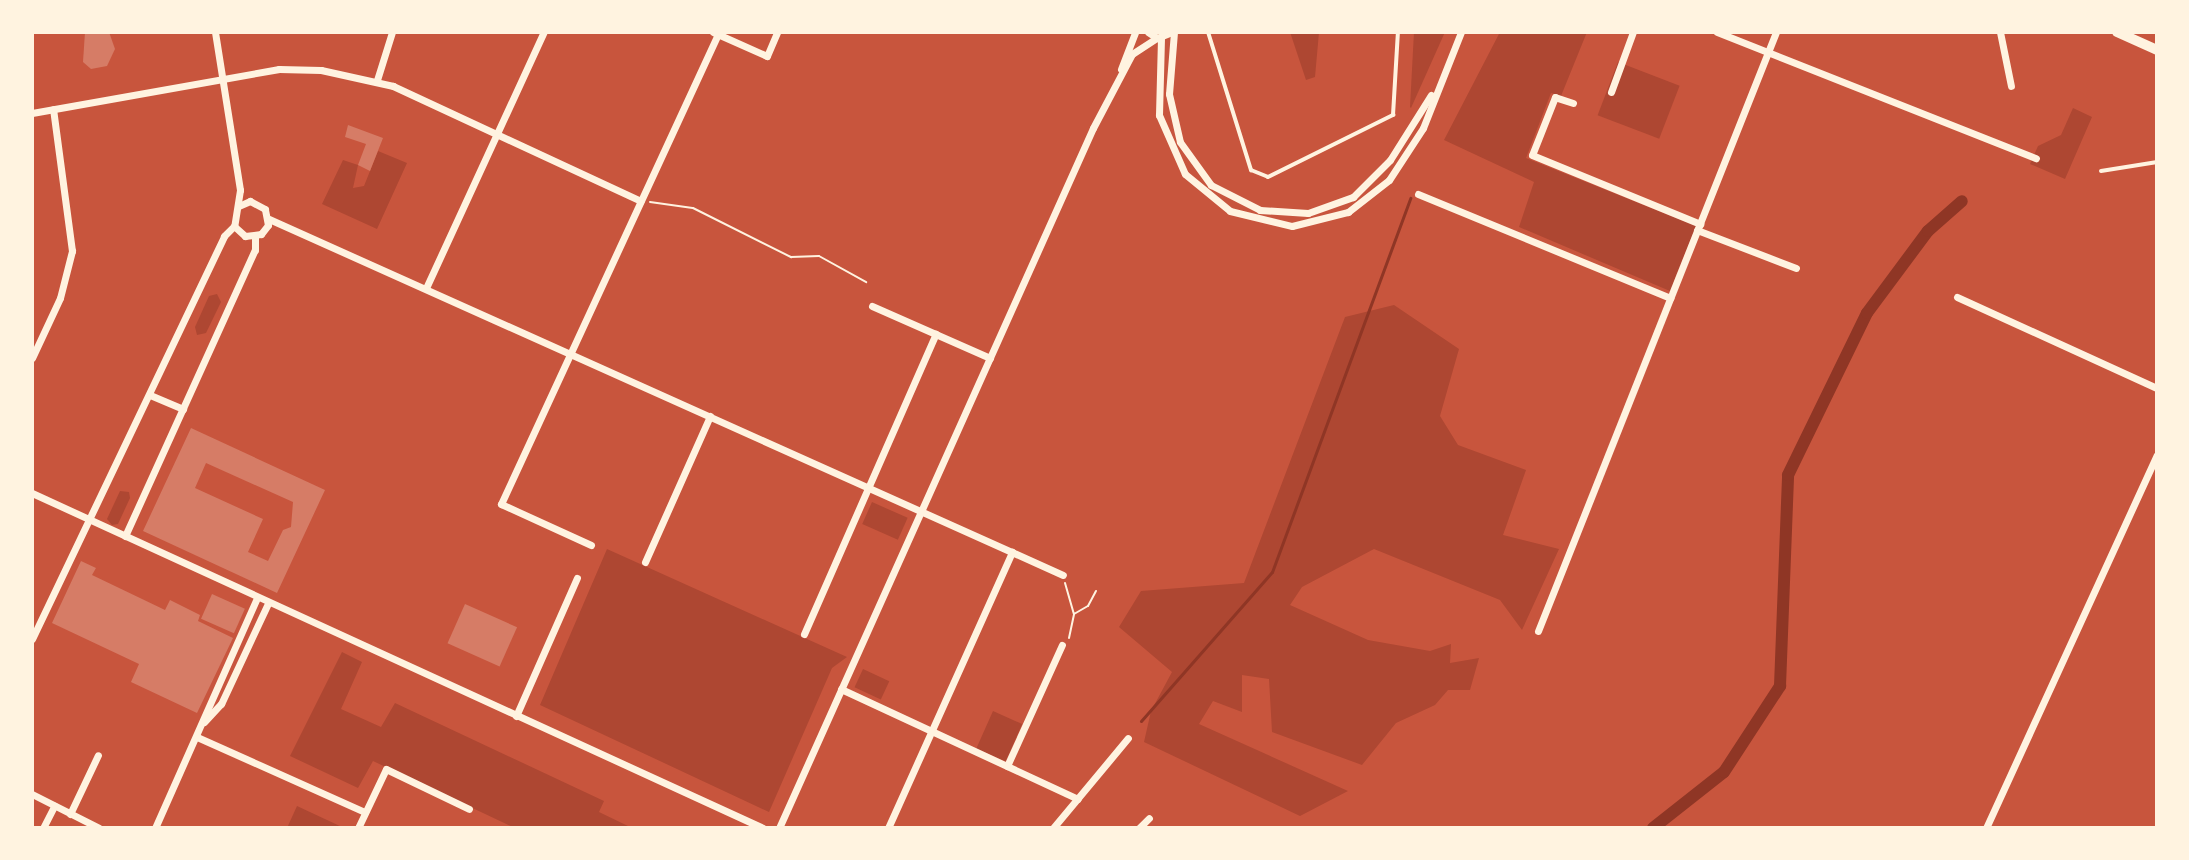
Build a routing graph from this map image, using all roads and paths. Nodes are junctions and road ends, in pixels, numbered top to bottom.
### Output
1 (215, 32) edge
2 (392, 32) edge
3 (544, 32) edge
4 (777, 32) edge
5 (1135, 32) edge
6 (1148, 32) edge
7 (1173, 32) edge
8 (1208, 32) edge
9 (1398, 32) edge
10 (1461, 32) edge
11 (1633, 32) edge
12 (1717, 32) edge
13 (1776, 32) edge
14 (2000, 32) edge
15 (2117, 32) edge
16 (715, 33) edge
17 (1159, 38) junction
18 (2157, 50) edge
19 (1768, 52) junction
20 (1120, 75) junction
21 (223, 80) junction
22 (377, 80) junction
23 (1437, 86) junction
24 (2011, 86) dead end
25 (1611, 92) dead end
26 (1573, 103) dead end
27 (53, 109) junction
28 (32, 113) edge
29 (498, 134) junction
30 (2036, 158) dead end
31 (2157, 162) edge
32 (2101, 171) dead end
33 (1418, 194) dead end
34 (641, 201) junction
35 (239, 206) junction
36 (269, 219) junction
37 (234, 226) junction
38 (1698, 227) junction
39 (255, 237) junction
40 (1796, 268) dead end
41 (866, 282) dead end
42 (426, 288) junction
43 (1957, 297) dead end
44 (1670, 298) junction
45 (872, 306) dead end
46 (936, 334) junction
47 (567, 352) junction
48 (32, 358) edge
49 (990, 358) junction
50 (2157, 388) edge
51 (150, 395) junction
52 (183, 409) junction
53 (710, 416) junction
54 (2157, 455) edge
55 (869, 487) junction
56 (32, 493) edge
57 (922, 510) junction
58 (91, 520) junction
59 (125, 536) junction
60 (591, 545) dead end
61 (1012, 552) junction
62 (645, 562) dead end
63 (1063, 575) joint
64 (577, 578) dead end
65 (1096, 591) dead end
66 (257, 598) junction
67 (268, 603) junction
68 (1074, 614) junction
69 (1538, 631) dead end
70 (804, 634) dead end
71 (32, 639) edge
72 (1062, 645) joint
73 (841, 689) junction
74 (516, 716) junction
75 (203, 724) junction
76 (932, 731) junction
77 (197, 737) junction
78 (1128, 738) dead end
79 (98, 755) dead end
80 (1007, 766) junction
81 (32, 794) edge
82 (1078, 799) junction
83 (54, 806) junction
84 (469, 809) dead end
85 (365, 812) junction
86 (70, 814) junction
87 (1149, 818) dead end
88 (43, 828) edge
89 (99, 828) edge
90 (155, 828) edge
91 (358, 828) edge
92 (763, 828) edge
93 (779, 828) edge
94 (888, 828) edge
95 (1053, 828) edge
96 (1139, 828) edge
97 (1986, 828) edge

1 - 21 street
2 - 22 street
3 - 29 street
4 - 16 street
5 - 20 street
6 - 17 street
7 - 17 street
7 - 23 street
8 - 9 lane
10 - 23 street
11 - 25 street
12 - 19 street
13 - 19 street
14 - 24 street
15 - 18 main road
16 - 34 street
17 - 20 street
17 - 23 street
19 - 30 street
19 - 38 street
20 - 49 street
21 - 22 street
21 - 27 street
21 - 35 street
22 - 29 street
26 - 38 street
27 - 28 street
27 - 48 street
29 - 34 street
29 - 42 street
31 - 32 lane
33 - 44 street
34 - 41 path
34 - 47 street
35 - 36 street
35 - 37 street
36 - 39 street
36 - 42 street
37 - 39 street
37 - 51 street
38 - 40 street
38 - 44 street
39 - 52 street
42 - 47 street
43 - 50 street
44 - 69 street
45 - 46 street
46 - 49 street
46 - 55 street
47 - 53 street
47 - 60 street
49 - 57 street
51 - 52 street
51 - 58 street
52 - 59 street
53 - 55 street
53 - 62 street
54 - 97 street
55 - 57 street
55 - 70 street
56 - 58 street
57 - 61 street
57 - 73 street
58 - 59 street
58 - 71 street
59 - 66 street
61 - 63 street
61 - 76 street
63 - 68 path
64 - 74 street
65 - 68 path
66 - 67 street
66 - 75 street
67 - 74 street
67 - 75 street
68 - 72 path
72 - 80 street
73 - 76 street
73 - 93 street
74 - 92 street
75 - 77 street
76 - 80 street
76 - 94 street
77 - 85 street
77 - 90 street
78 - 82 street
79 - 86 street
80 - 82 street
81 - 83 street
82 - 95 street
83 - 86 street
83 - 88 street
84 - 85 street
85 - 91 street
86 - 89 street
87 - 96 street

